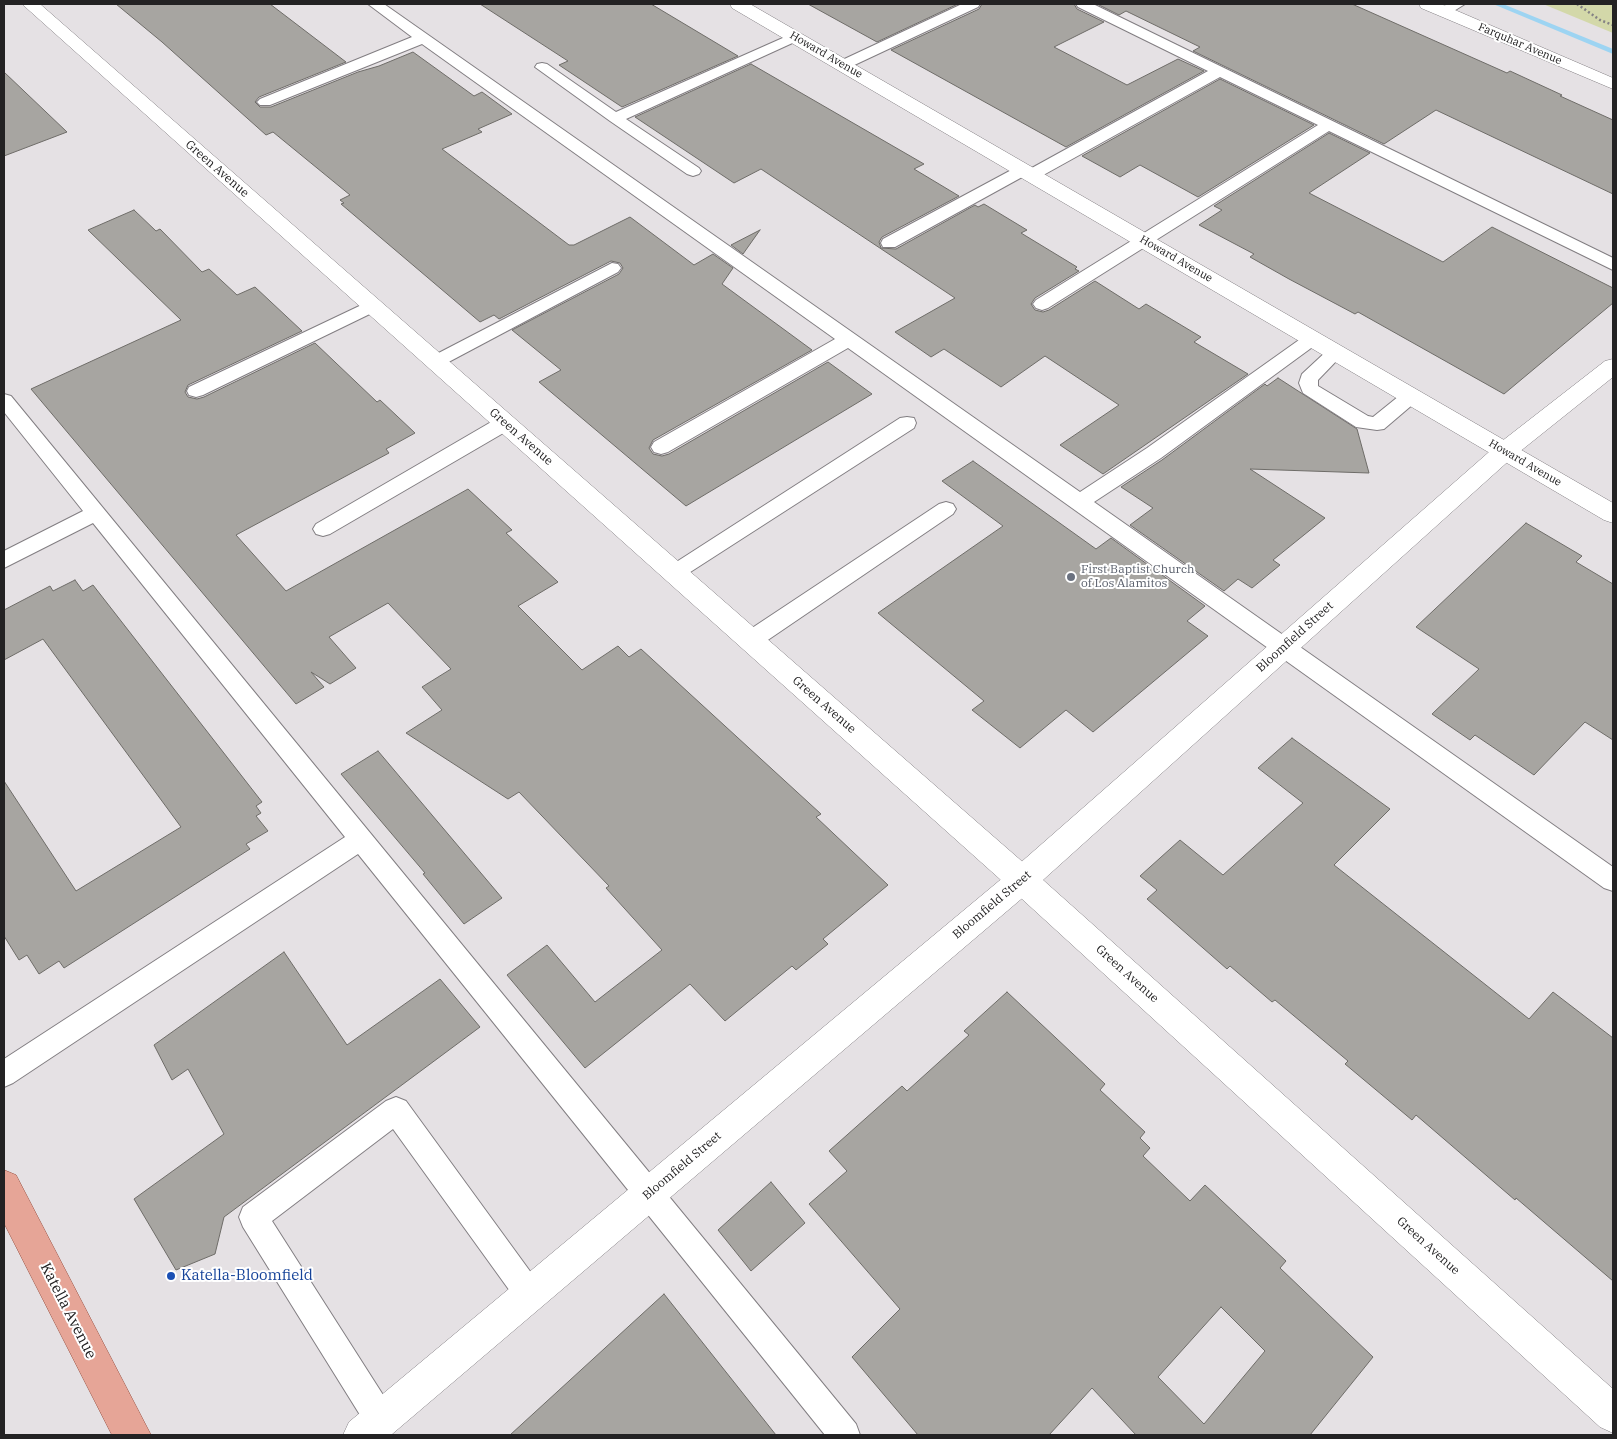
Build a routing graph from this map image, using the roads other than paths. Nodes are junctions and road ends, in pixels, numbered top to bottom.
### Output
1 (30, 4) edge
2 (375, 4) edge
3 (738, 4) edge
4 (973, 4) edge
5 (1083, 4) edge
6 (1427, 4) edge
7 (1451, 7) edge
8 (794, 36) junction
9 (423, 38) junction
10 (843, 65) junction
11 (542, 67) dead end
12 (1220, 72) junction
13 (1613, 84) edge
14 (265, 102) dead end
15 (615, 118) junction
16 (1329, 125) junction
17 (693, 171) dead end
18 (1027, 172) junction
19 (1145, 241) junction
20 (889, 243) dead end
21 (1613, 265) edge
22 (612, 268) dead end
23 (1042, 304) dead end
24 (372, 306) junction
25 (1312, 338) junction
26 (849, 339) junction
27 (1336, 352) junction
28 (436, 362) junction
29 (1613, 366) edge
30 (196, 391) dead end
31 (1411, 396) junction
32 (4, 400) edge
33 (505, 423) junction
34 (907, 423) dead end
35 (661, 447) dead end
36 (1505, 451) junction
37 (1080, 502) junction
38 (946, 509) dead end
39 (95, 513) junction
40 (1613, 514) edge
41 (322, 529) dead end
42 (4, 560) edge
43 (674, 572) junction
44 (751, 640) junction
45 (1284, 647) junction
46 (360, 840) junction
47 (1022, 880) junction
48 (1613, 880) edge
49 (4, 1074) edge
50 (4, 1187) edge
51 (648, 1195) junction
52 (530, 1295) junction
53 (1613, 1414) edge
54 (371, 1427) edge
55 (132, 1435) edge
56 (845, 1435) edge

1 - 24 street, Green Avenue
2 - 9 lane
3 - 8 street, Howard Avenue
4 - 10 lane
5 - 12 lane
6 - 7 street, Farquhar Avenue
7 - 13 street, Farquhar Avenue
8 - 10 street, Howard Avenue
8 - 15 lane
9 - 14 lane
9 - 26 lane
10 - 18 street, Howard Avenue
11 - 15 lane
12 - 16 lane
12 - 18 lane
15 - 17 lane
16 - 19 lane
16 - 21 lane
18 - 19 street, Howard Avenue
18 - 20 lane
19 - 23 lane
19 - 25 street, Howard Avenue
22 - 28 lane
24 - 28 street, Green Avenue
24 - 30 lane
25 - 27 street, Howard Avenue
25 - 37 lane
26 - 35 lane
26 - 37 lane
27 - 31 street, Howard Avenue
27 - 31 lane
28 - 33 street, Green Avenue
29 - 36 street, Bloomfield Street
31 - 36 street, Howard Avenue
32 - 39 lane
33 - 41 lane
33 - 43 street, Green Avenue
34 - 43 lane
36 - 40 street, Howard Avenue
36 - 45 street, Bloomfield Street
37 - 45 lane
38 - 44 lane
39 - 42 lane
39 - 46 lane
43 - 44 street, Green Avenue
44 - 47 street, Green Avenue
45 - 47 street, Bloomfield Street
45 - 48 lane
46 - 49 lane
46 - 51 lane
47 - 51 street, Bloomfield Street
47 - 53 street, Green Avenue
50 - 55 main road, Katella Avenue
51 - 52 street, Bloomfield Street
51 - 56 lane
52 - 54 street, Bloomfield Street
52 - 54 lane

